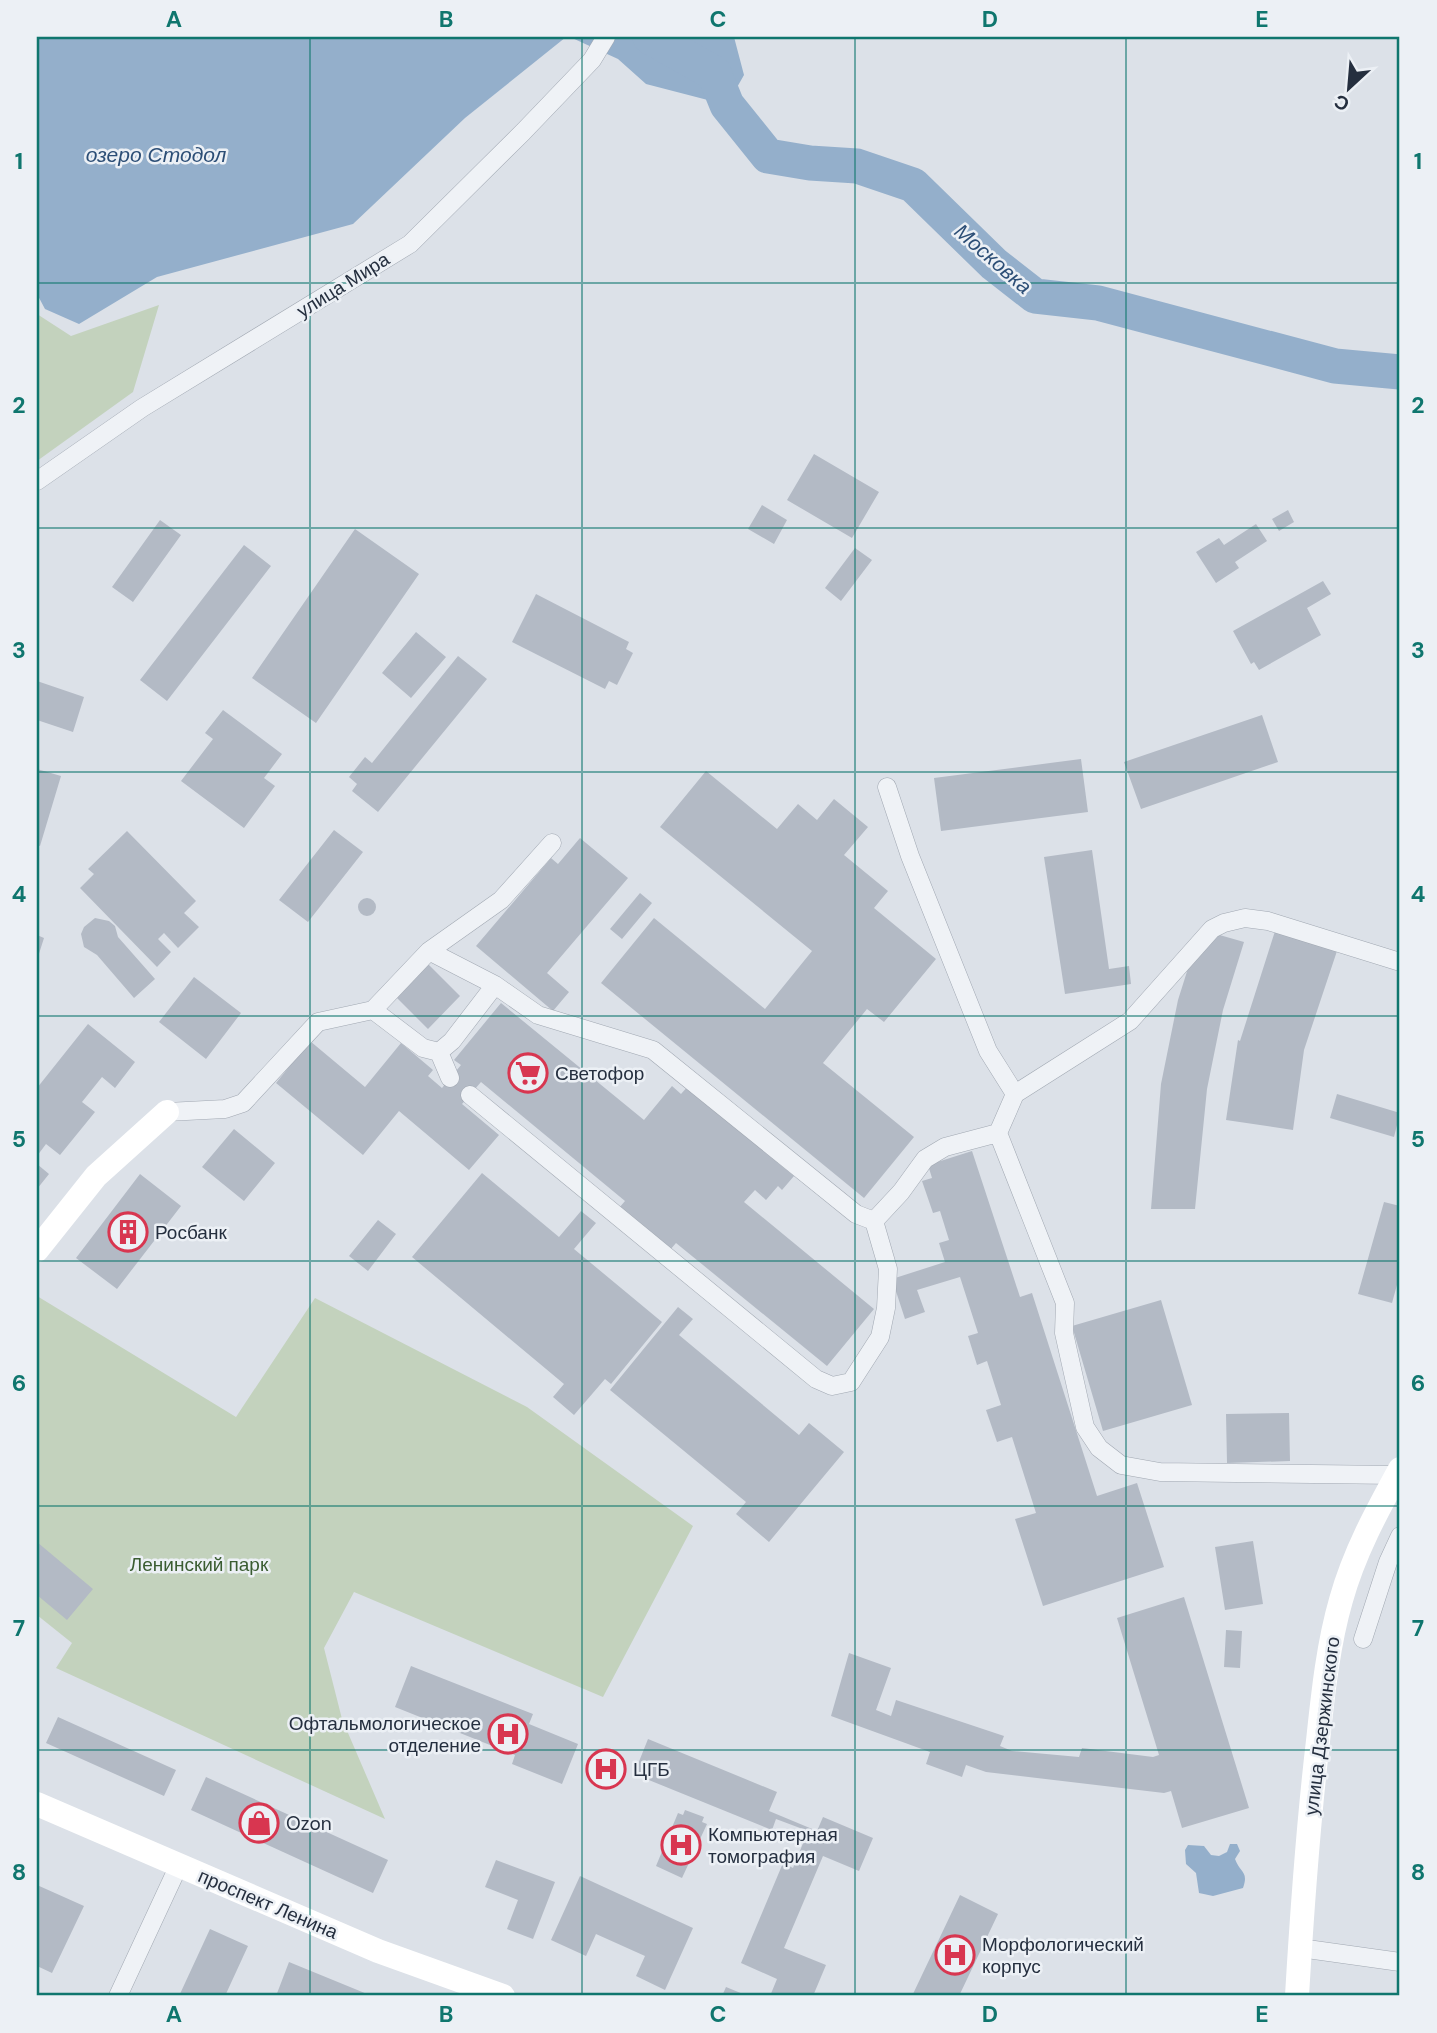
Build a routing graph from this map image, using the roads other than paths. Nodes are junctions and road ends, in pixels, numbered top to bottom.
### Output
1 (606, 37) edge
2 (37, 481) edge
3 (887, 787) dead end
4 (552, 843) dead end
5 (429, 951) junction
6 (1400, 962) edge
7 (495, 985) junction
8 (373, 1010) junction
9 (439, 1052) junction
10 (450, 1078) dead end
11 (1015, 1094) junction
12 (470, 1095) dead end
13 (167, 1112) joint
14 (998, 1133) junction
15 (874, 1221) junction
16 (37, 1250) edge
17 (1399, 1472) edge
18 (1400, 1536) edge
19 (1363, 1639) dead end
20 (37, 1804) edge
21 (178, 1867) junction
22 (1300, 1948) junction
23 (1400, 1962) edge
24 (118, 1996) edge
25 (502, 1996) edge
26 (1297, 1996) edge

1 - 2 street, улица Мира
3 - 11 street
4 - 5 street
5 - 7 street
5 - 8 street
6 - 11 street
7 - 9 street
7 - 15 street
8 - 9 street
8 - 13 street
9 - 10 street
11 - 14 street
12 - 15 street
13 - 16 main road
14 - 15 street
14 - 17 street
17 - 22 main road, улица Дзержинского
18 - 19 street
20 - 21 main road, проспект Ленина
21 - 24 street
21 - 25 main road, проспект Ленина
22 - 23 street
22 - 26 main road, улица Дзержинского

